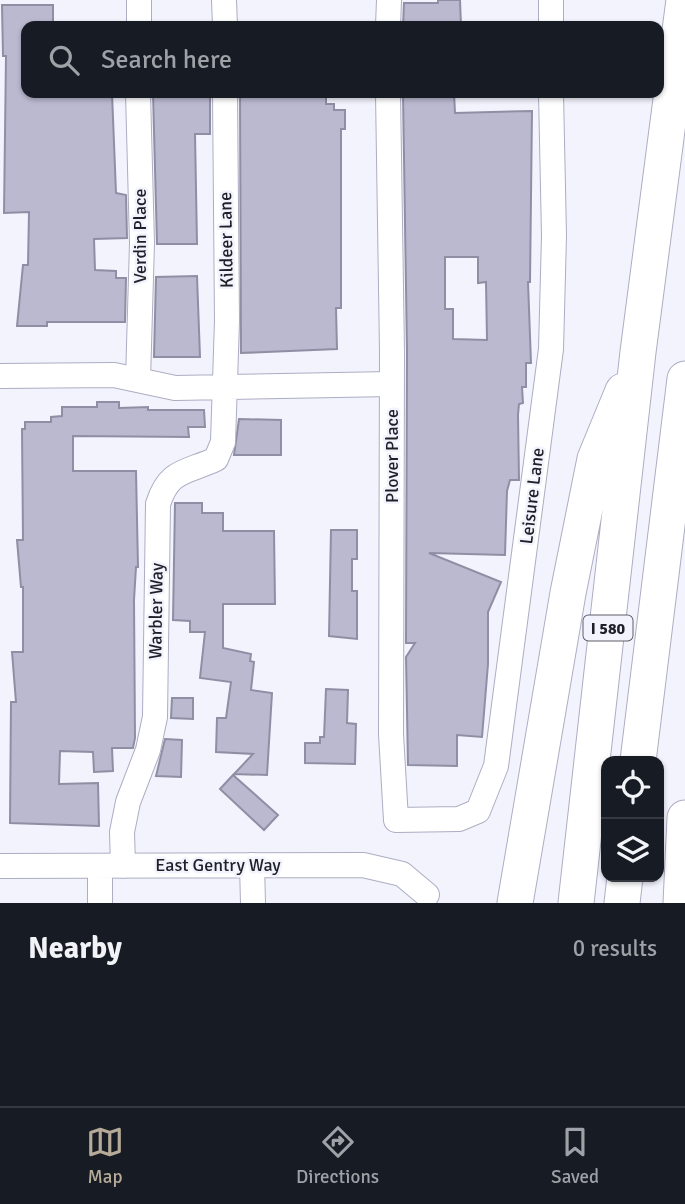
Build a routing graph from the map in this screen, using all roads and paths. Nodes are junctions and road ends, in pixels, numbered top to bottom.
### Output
1 (139, 0) edge
2 (224, 0) edge
3 (389, 0) edge
4 (551, 0) edge
5 (684, 0) edge
6 (139, 21) edge
7 (225, 21) edge
8 (388, 21) edge
9 (551, 21) edge
10 (138, 98) edge
11 (225, 98) edge
12 (388, 98) edge
13 (551, 98) edge
14 (638, 352) junction
15 (0, 376) edge
16 (685, 379) edge
17 (138, 380) junction
18 (392, 384) junction
19 (223, 387) junction
20 (640, 756) edge
21 (685, 818) edge
22 (396, 820) joint
23 (252, 865) junction
24 (0, 866) edge
25 (112, 866) junction
26 (624, 882) edge
27 (426, 895) dead end
28 (100, 903) edge
29 (253, 903) edge
30 (515, 903) edge
31 (576, 903) edge
32 (622, 903) edge
33 (681, 903) edge

1 - 6 street
2 - 7 street
3 - 8 street
4 - 9 street
5 - 14 highway, I 580
10 - 17 street, Verdin Place
11 - 19 street, Kildeer Lane
12 - 18 street, Plover Place
13 - 22 street, Leisure Lane
14 - 30 highway
14 - 31 highway, I 580
15 - 17 street
16 - 20 highway, I 580
17 - 19 street
18 - 19 street
18 - 22 street, Plover Place
19 - 25 street, Warbler Way
21 - 33 highway
23 - 25 street, East Gentry Way
23 - 27 street, East Gentry Way
23 - 29 street
24 - 25 street, East Gentry Way
25 - 28 street, Warbler Way
26 - 32 highway

